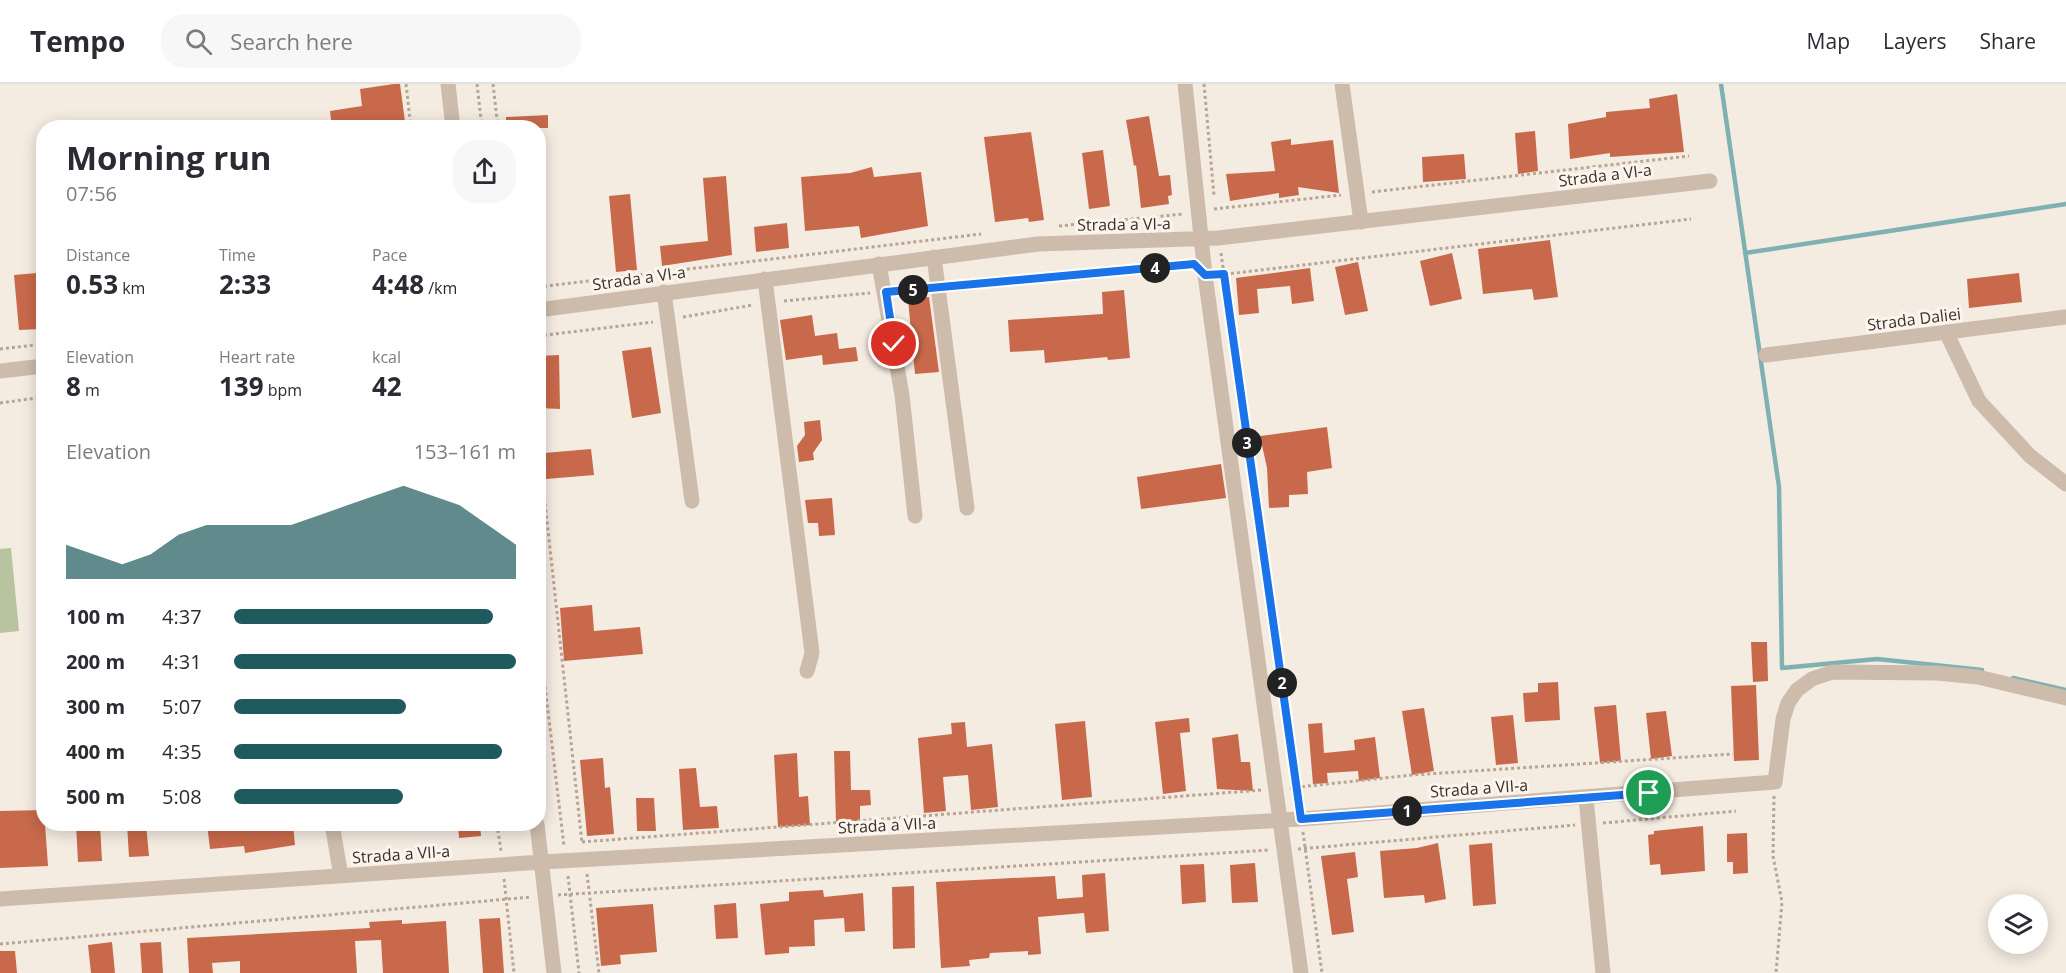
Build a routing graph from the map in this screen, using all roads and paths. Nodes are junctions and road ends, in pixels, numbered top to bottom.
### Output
1 (406, 84) edge
2 (448, 84) edge
3 (477, 84) edge
4 (493, 84) edge
5 (1185, 84) edge
6 (1204, 84) edge
7 (1342, 84) edge
8 (410, 120) edge
9 (452, 120) edge
10 (481, 120) edge
11 (497, 120) edge
12 (1689, 156) dead end
13 (1710, 181) dead end
14 (1357, 194) junction
15 (1215, 209) junction
16 (1197, 210) junction
17 (1692, 219) dead end
18 (1361, 222) junction
19 (1058, 226) dead end
20 (987, 234) dead end
21 (1218, 238) junction
22 (1201, 239) junction
23 (934, 257) junction
24 (879, 264) junction
25 (1224, 274) junction
26 (1205, 275) junction
27 (765, 279) junction
28 (546, 285) edge
29 (938, 287) junction
30 (664, 292) junction
31 (886, 292) junction
32 (766, 303) junction
33 (546, 309) edge
34 (2066, 317) edge
35 (667, 320) junction
36 (1946, 332) junction
37 (546, 335) edge
38 (36, 345) edge
39 (0, 349) edge
40 (1766, 355) dead end
41 (36, 367) edge
42 (0, 371) edge
43 (36, 398) edge
44 (0, 403) edge
45 (2066, 484) edge
46 (692, 501) dead end
47 (967, 508) dead end
48 (546, 511) edge
49 (915, 516) dead end
50 (807, 671) dead end
51 (546, 692) edge
52 (2066, 698) edge
53 (1734, 754) dead end
54 (1775, 782) junction
55 (1296, 788) junction
56 (1274, 790) junction
57 (1587, 798) junction
58 (1736, 811) dead end
59 (1301, 819) junction
60 (1278, 820) junction
61 (1589, 824) junction
62 (333, 831) edge
63 (498, 831) edge
64 (538, 831) edge
65 (582, 842) junction
66 (1305, 849) junction
67 (1283, 850) junction
68 (585, 861) junction
69 (543, 862) junction
70 (567, 862) junction
71 (503, 866) junction
72 (341, 876) junction
73 (589, 891) junction
74 (570, 893) junction
75 (546, 896) junction
76 (0, 899) edge
77 (505, 899) junction
78 (0, 944) edge
79 (514, 973) edge
80 (554, 973) edge
81 (579, 973) edge
82 (599, 973) edge
83 (1301, 973) edge
84 (1322, 973) edge
85 (1603, 973) edge
86 (1776, 973) edge

1 - 8 path
2 - 9 street
3 - 10 path
4 - 11 path
5 - 16 street
6 - 15 path
7 - 14 street
12 - 14 path
13 - 18 street, Strada a VI-a
14 - 15 path
14 - 18 street
15 - 16 path
15 - 21 path
16 - 19 path
16 - 22 street
17 - 25 path
18 - 21 street, Strada a VI-a
20 - 28 path
21 - 22 street, Strada a VI-a
21 - 25 path
22 - 23 street, Strada a VI-a
22 - 26 street
23 - 24 street, Strada a VI-a
23 - 29 street
24 - 27 street, Strada a VI-a
24 - 31 street
25 - 26 path
25 - 55 path
26 - 29 path
26 - 56 street
27 - 30 street, Strada a VI-a
27 - 32 street
29 - 31 path
29 - 47 street
30 - 33 street, Strada a VI-a
30 - 35 street
31 - 32 path
31 - 49 street
32 - 35 path
32 - 50 street
34 - 36 street, Strada Daliei
35 - 37 path
35 - 46 street
36 - 40 street, Strada Daliei
36 - 45 street
38 - 39 path
41 - 42 street
43 - 44 path
48 - 65 path
51 - 70 path
52 - 54 street
53 - 55 path
54 - 57 street, Strada a VII-a
54 - 86 path
55 - 56 path
55 - 59 path
56 - 60 street
56 - 65 path
57 - 59 street, Strada a VII-a
57 - 61 street
58 - 61 path
59 - 60 street, Strada a VII-a
59 - 66 path
60 - 67 street
60 - 68 street, Strada a VII-a
61 - 66 path
61 - 85 street
62 - 72 street
63 - 71 path
64 - 69 street
65 - 68 path
66 - 67 path
66 - 84 path
67 - 73 path
67 - 83 street
68 - 70 street, Strada a VII-a
68 - 73 path
69 - 70 street, Strada a VII-a
69 - 71 street, Strada a VII-a
69 - 75 street
70 - 74 path
71 - 72 street, Strada a VII-a
71 - 77 path
72 - 76 street, Strada a VII-a
73 - 74 path
73 - 82 path
74 - 75 path
74 - 81 path
75 - 77 path
75 - 80 street
77 - 78 path
77 - 79 path

